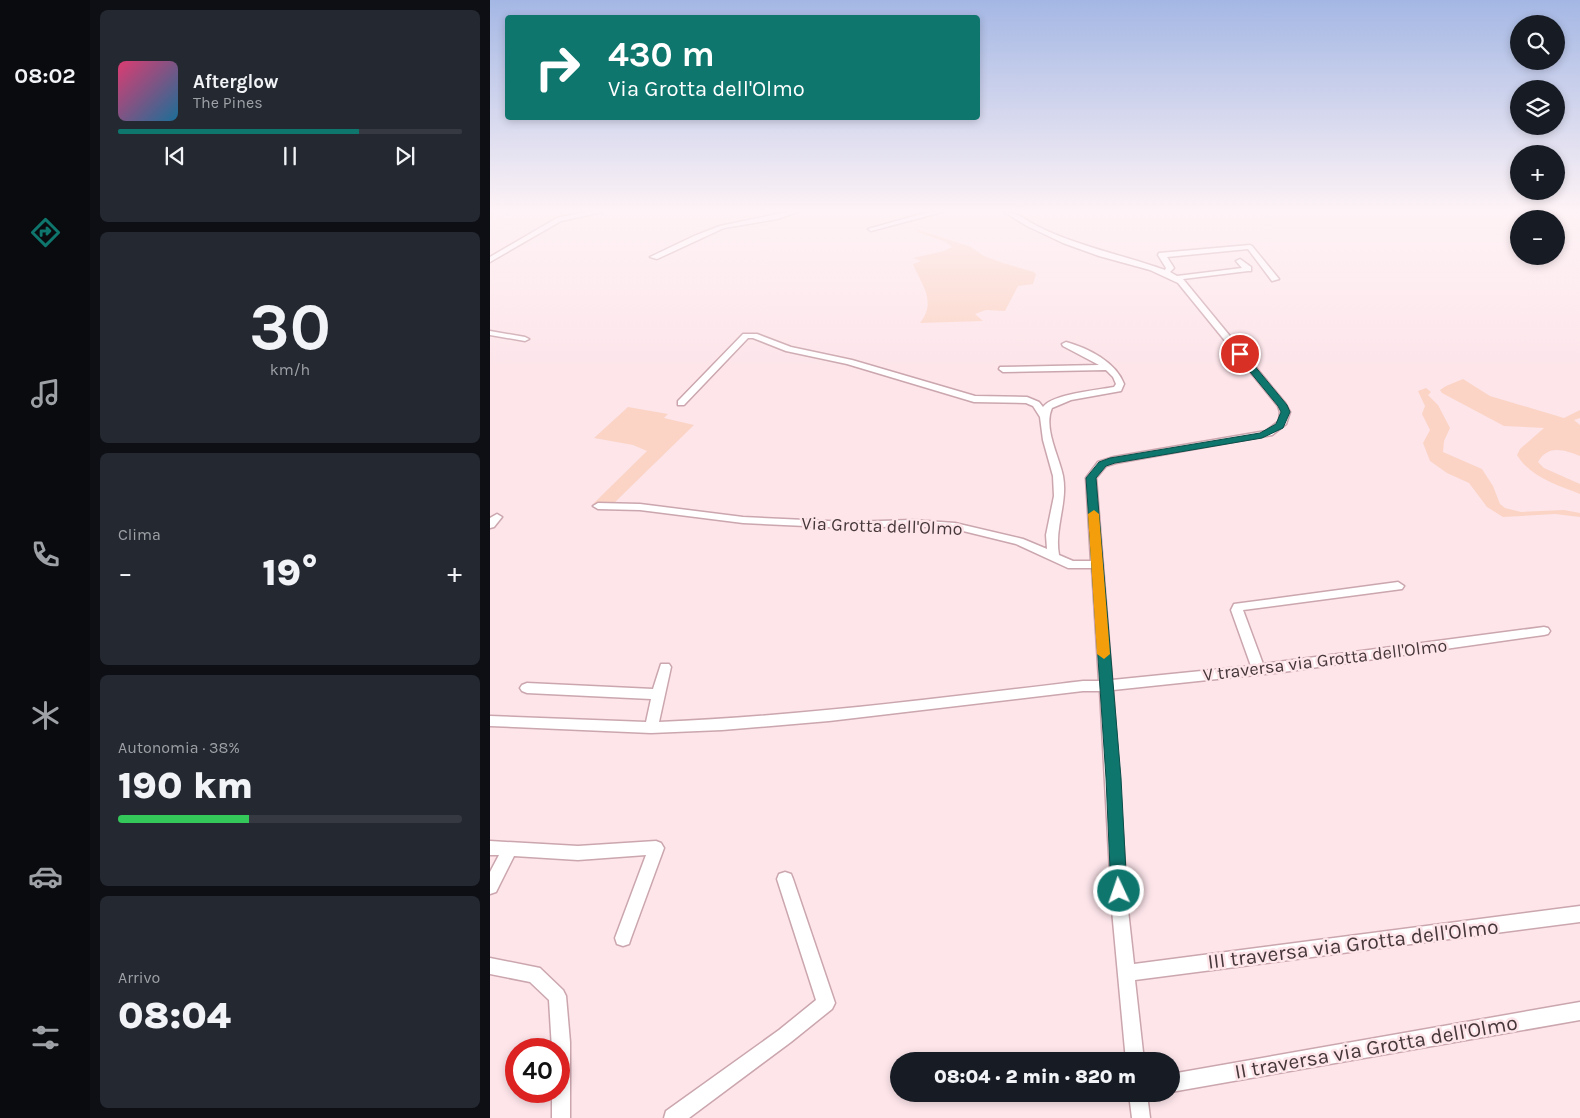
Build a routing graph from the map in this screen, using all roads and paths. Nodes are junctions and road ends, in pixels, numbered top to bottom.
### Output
1 (1137, 264) edge
2 (1168, 264) edge
3 (1243, 264) edge
4 (1263, 264) edge
5 (1166, 273) junction
6 (1176, 278) junction
7 (1275, 279) dead end
8 (490, 333) edge
9 (525, 339) dead end
10 (1066, 344) dead end
11 (1108, 367) junction
12 (1003, 369) dead end
13 (681, 403) dead end
14 (1045, 417) junction
15 (598, 506) dead end
16 (1053, 555) junction
17 (1098, 564) junction
18 (1398, 586) dead end
19 (1544, 631) dead end
20 (665, 667) dead end
21 (1259, 670) junction
22 (1106, 686) junction
23 (528, 688) dead end
24 (659, 694) junction
25 (490, 721) edge
26 (651, 728) junction
27 (490, 848) edge
28 (510, 849) junction
29 (785, 879) dead end
30 (490, 887) edge
31 (1580, 914) edge
32 (623, 938) dead end
33 (490, 966) edge
34 (1126, 973) junction
35 (1580, 1012) edge
36 (1134, 1052) edge
37 (1180, 1081) edge
38 (1139, 1102) edge
39 (561, 1118) edge
40 (674, 1118) edge
41 (1141, 1118) edge

1 - 5 street
2 - 5 street
3 - 6 street
4 - 7 street
5 - 6 street
6 - 17 street
8 - 9 street
10 - 11 street
11 - 12 street
11 - 14 street
13 - 14 street
14 - 16 street
15 - 16 street, Via Grotta dell'Olmo
16 - 17 street, Via Grotta dell'Olmo
17 - 22 street
18 - 21 street
19 - 21 street, V traversa via Grotta dell'Olmo
20 - 24 street
21 - 22 street, V traversa via Grotta dell'Olmo
22 - 26 street, V traversa via Grotta dell'Olmo
22 - 34 street
23 - 24 street
24 - 26 street
25 - 26 street, V traversa via Grotta dell'Olmo
27 - 28 street
28 - 30 street
28 - 32 street
29 - 40 street
31 - 34 street, III traversa via Grotta dell'Olmo
33 - 39 street
34 - 36 street
35 - 37 street, II traversa via Grotta dell'Olmo
38 - 41 street

